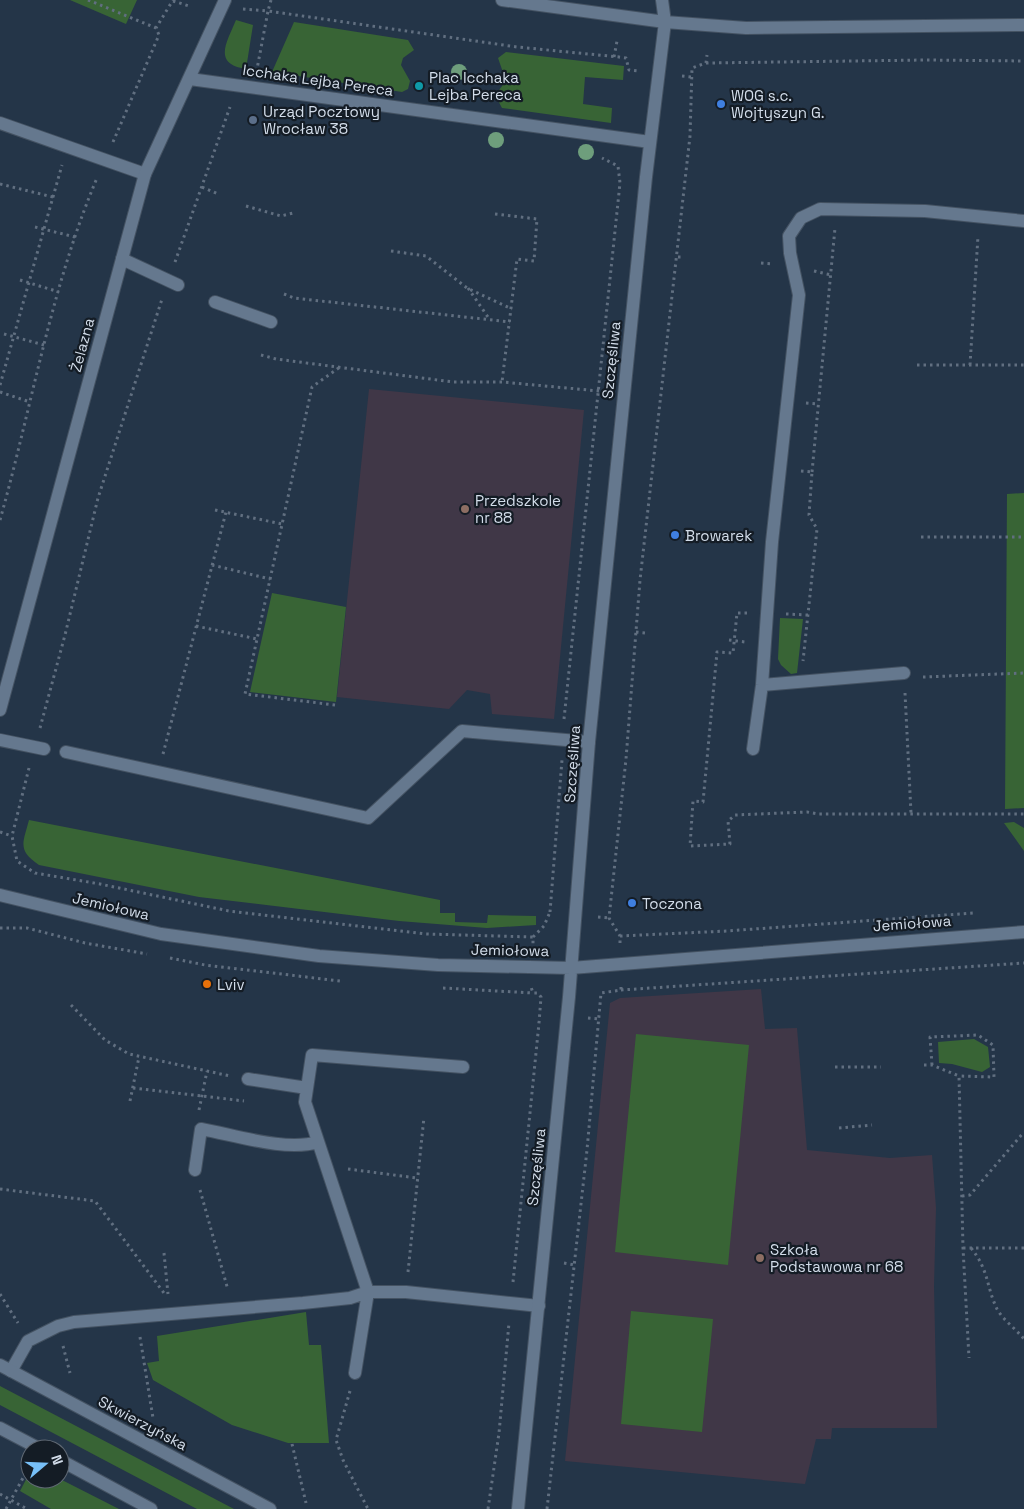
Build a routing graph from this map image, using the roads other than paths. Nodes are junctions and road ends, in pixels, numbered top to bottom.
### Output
1 (225, 0) edge
2 (502, 0) edge
3 (662, 0) edge
4 (665, 22) junction
5 (1024, 25) edge
6 (190, 79) junction
7 (0, 123) edge
8 (650, 142) junction
9 (145, 174) junction
10 (1024, 221) edge
11 (122, 259) junction
12 (173, 283) road end
13 (215, 302) dead end
14 (271, 322) dead end
15 (910, 675) road end
16 (762, 685) junction
17 (0, 710) edge
18 (0, 740) edge
19 (589, 742) junction
20 (39, 748) road end
21 (753, 748) dead end
22 (66, 752) dead end
23 (0, 895) edge
24 (1024, 932) edge
25 (571, 968) junction
26 (463, 1067) dead end
27 (248, 1079) road end
28 (306, 1088) junction
29 (318, 1142) junction
30 (195, 1170) road end
31 (368, 1292) junction
32 (539, 1306) junction
33 (6, 1368) edge
34 (355, 1373) road end
35 (0, 1428) edge
36 (21, 1439) edge
37 (70, 1465) edge
38 (152, 1509) edge
39 (270, 1509) edge
40 (518, 1509) edge

1 - 6 street, Żelazna
2 - 4 street
3 - 4 street
4 - 5 street
4 - 8 street, Szczęśliwa
6 - 8 street, Icchaka Lejba Pereca
6 - 9 street, Żelazna
7 - 9 street
8 - 19 street, Szczęśliwa
9 - 11 street, Żelazna
10 - 16 street
11 - 12 street
11 - 17 street, Żelazna
13 - 14 street
15 - 16 street
16 - 21 street
18 - 20 street
19 - 22 street
19 - 25 street, Szczęśliwa
23 - 25 street, Jemiołowa
24 - 25 street, Jemiołowa
25 - 32 street, Szczęśliwa
26 - 28 street
27 - 28 street
28 - 29 street
29 - 30 street
29 - 31 street
31 - 32 street
31 - 33 street
31 - 34 street
32 - 40 street, Szczęśliwa
33 - 39 street, Skwierzyńska
35 - 36 street
37 - 38 street

